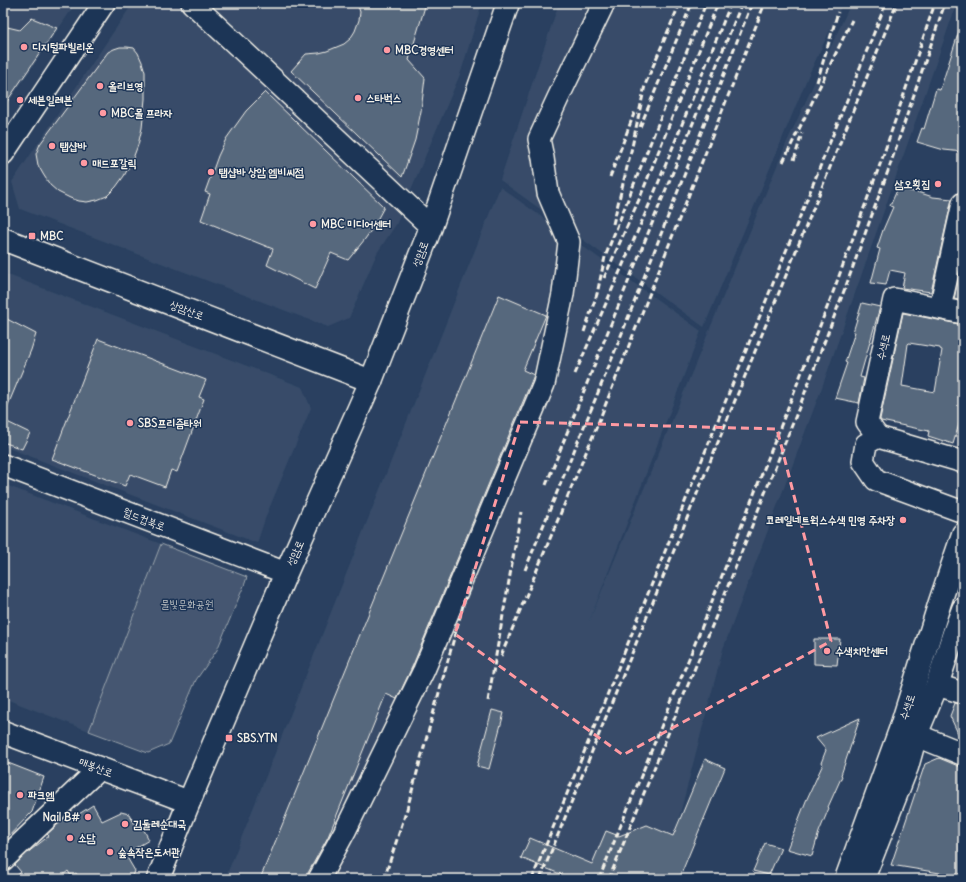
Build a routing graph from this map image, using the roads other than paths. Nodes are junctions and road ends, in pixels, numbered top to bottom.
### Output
1 (104, 3) edge
2 (192, 3) edge
3 (508, 3) edge
4 (604, 3) edge
5 (3, 154) edge
6 (963, 203) edge
7 (430, 227) junction
8 (3, 239) edge
9 (940, 308) junction
10 (963, 313) edge
11 (371, 381) junction
12 (878, 437) junction
13 (963, 462) edge
14 (3, 465) edge
15 (963, 512) edge
16 (963, 534) edge
17 (286, 573) junction
18 (963, 609) edge
19 (937, 685) junction
20 (963, 693) edge
21 (3, 732) edge
22 (908, 733) junction
23 (963, 754) edge
24 (100, 768) junction
25 (189, 802) junction
26 (3, 860) edge
27 (863, 878) edge
28 (158, 879) edge
29 (319, 879) edge

1 - 5 street
2 - 7 street, 성암로
3 - 7 main road, 성암로
4 - 29 street
6 - 9 street
7 - 11 main road, 성암로
8 - 11 main road, 상암산로
9 - 10 street, 수색로
9 - 12 street, 수색로
11 - 17 main road, 성암로
12 - 13 street
12 - 15 street
14 - 17 street, 월드컵북로
16 - 22 main road, 수색로
17 - 25 main road, 성암로
18 - 19 main road, 수색로
19 - 20 street
19 - 22 main road, 수색로
21 - 24 main road, 매봉산로
22 - 23 main road
22 - 27 main road, 수색로
24 - 25 main road, 매봉산로
24 - 26 street
25 - 28 main road, 성암로

